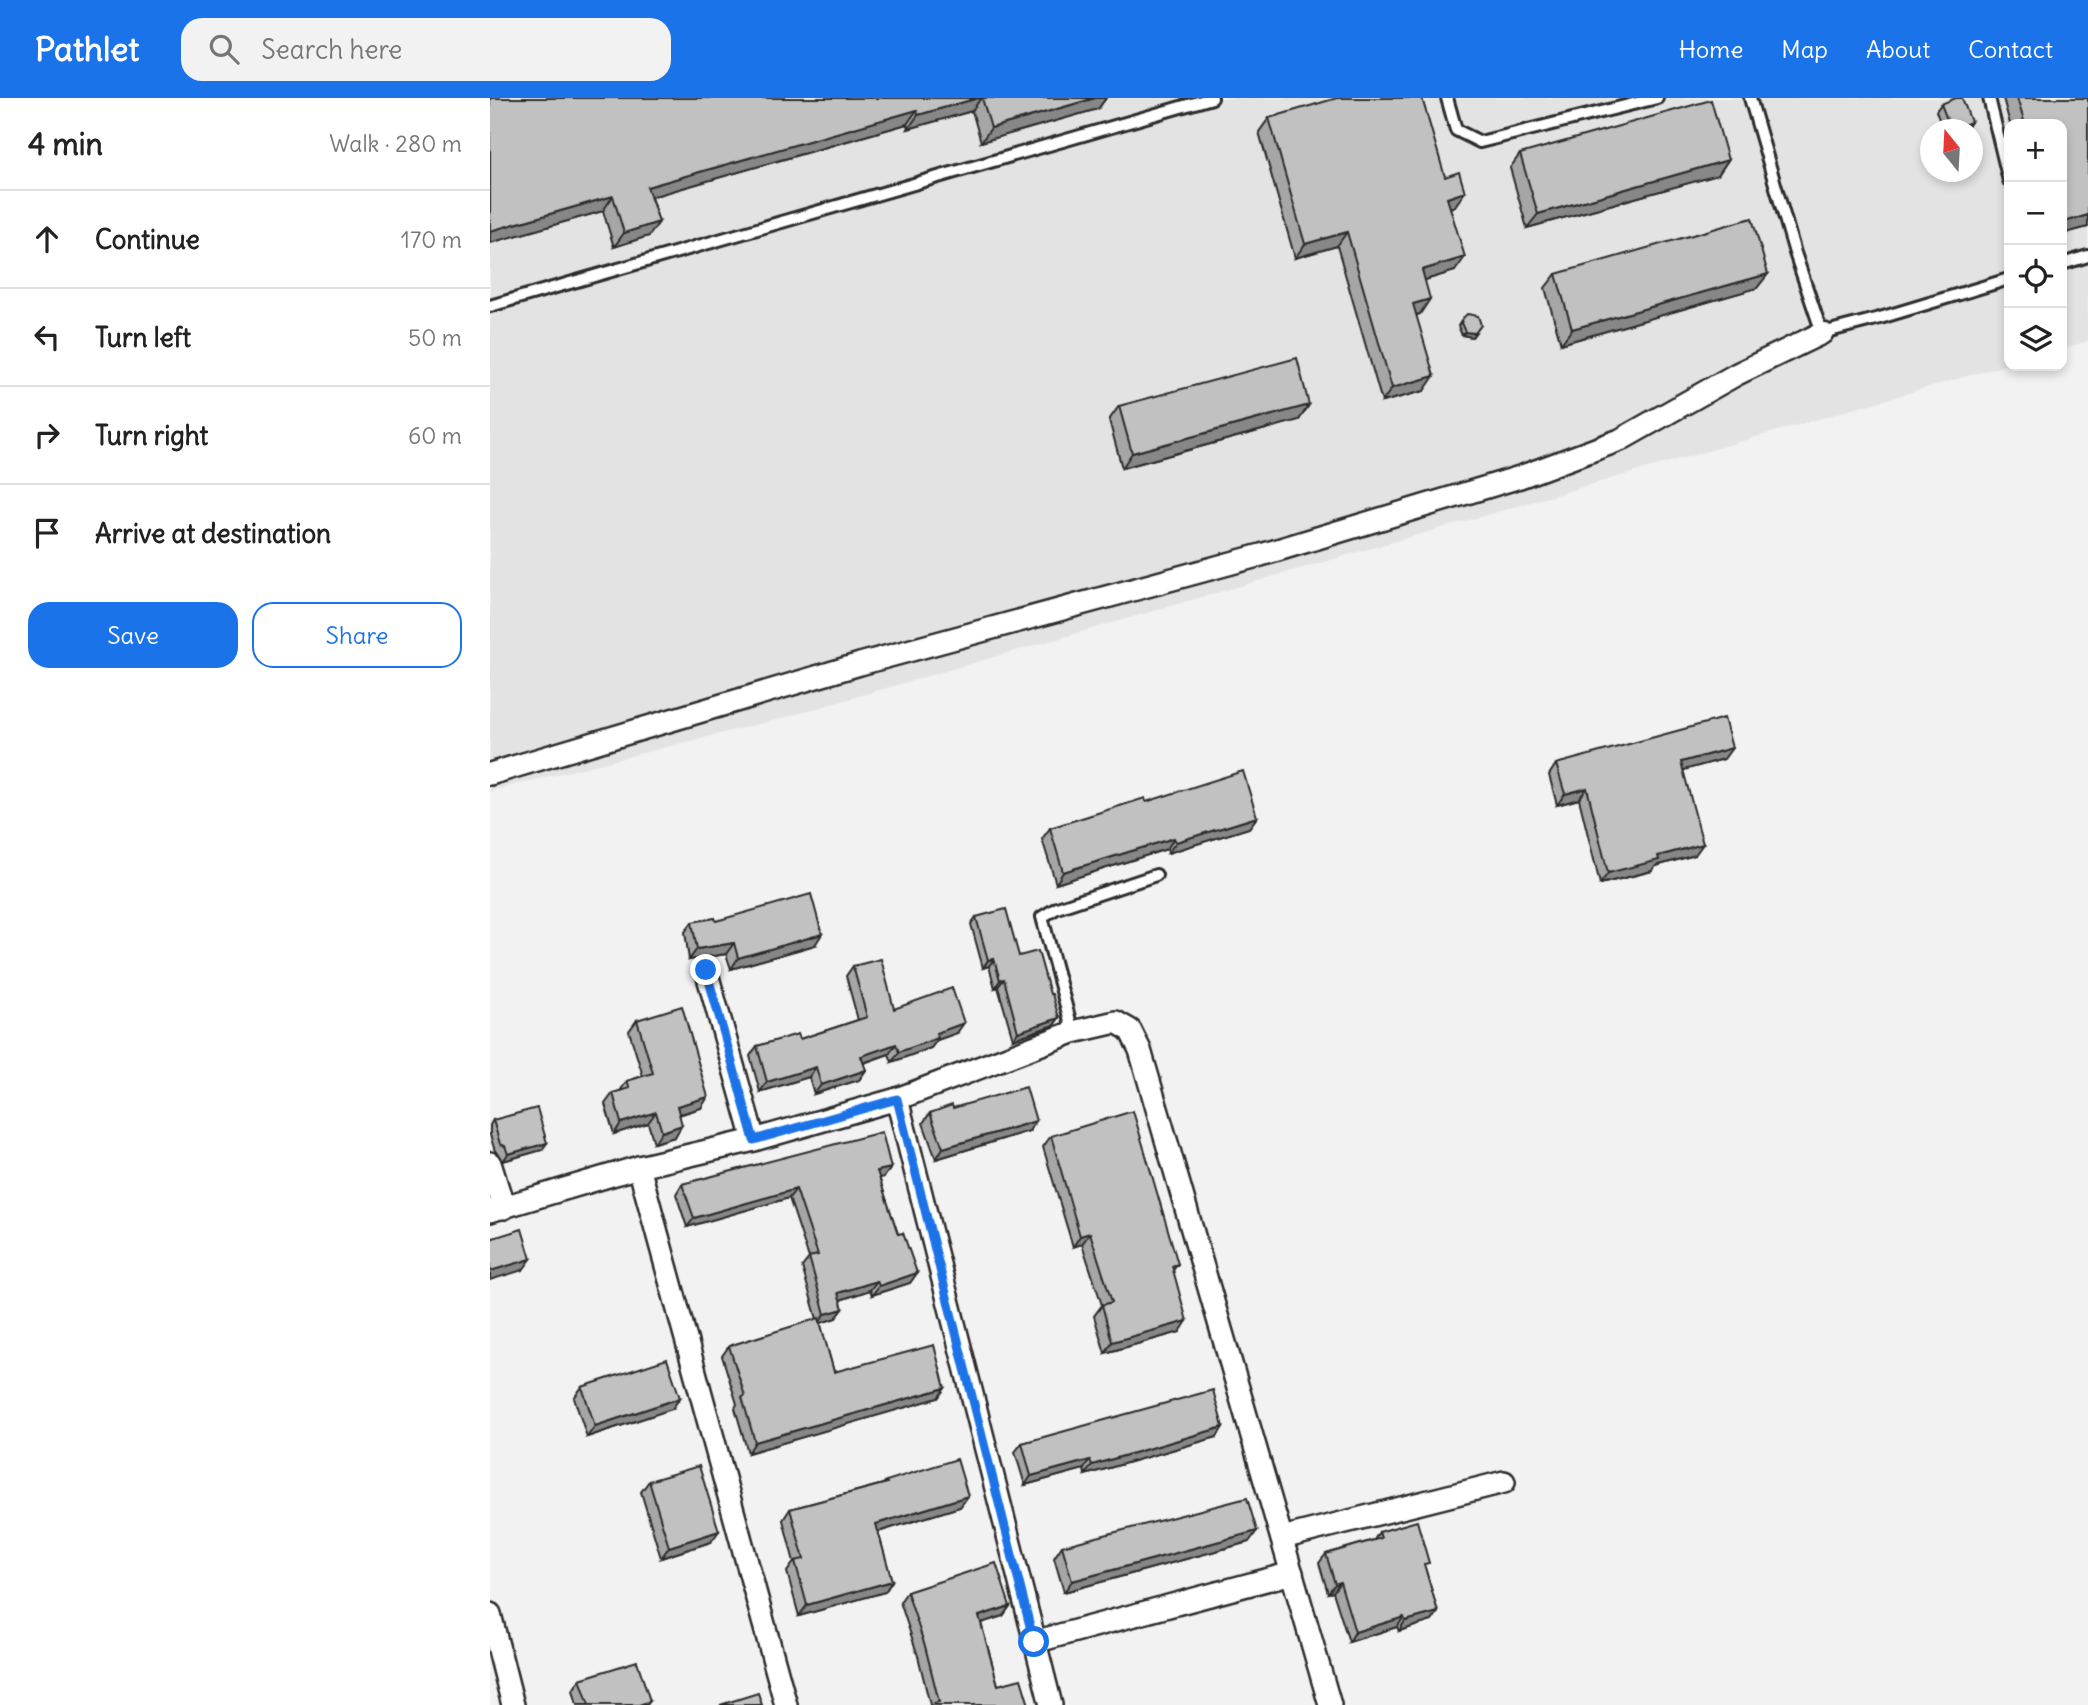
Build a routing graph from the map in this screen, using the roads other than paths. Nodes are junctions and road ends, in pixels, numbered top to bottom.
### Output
1 (1212, 98) edge
2 (1447, 98) edge
3 (1657, 98) edge
4 (1750, 98) edge
5 (1989, 98) edge
6 (2004, 160) edge
7 (2088, 256) edge
8 (2067, 262) edge
9 (2004, 281) edge
10 (490, 306) edge
11 (1822, 333) junction
12 (490, 774) edge
13 (1156, 875) dead end
14 (706, 970) dead end
15 (1073, 1032) junction
16 (897, 1099) junction
17 (754, 1140) junction
18 (490, 1163) edge
19 (639, 1167) junction
20 (497, 1210) edge
21 (1504, 1482) dead end
22 (1282, 1538) junction
23 (1292, 1573) junction
24 (490, 1614) edge
25 (1034, 1642) junction
26 (513, 1705) edge
27 (786, 1705) edge
28 (1051, 1705) edge
29 (1329, 1705) edge

1 - 10 lane
2 - 3 lane
4 - 11 lane
5 - 6 lane
7 - 8 lane
9 - 11 lane
11 - 12 street
13 - 15 lane
14 - 17 street
15 - 16 street
15 - 22 street
16 - 17 street
16 - 25 street
17 - 19 street
18 - 20 street
19 - 20 street
19 - 27 street
21 - 22 street
22 - 23 street
23 - 25 street
23 - 29 street
24 - 26 street
25 - 28 street

